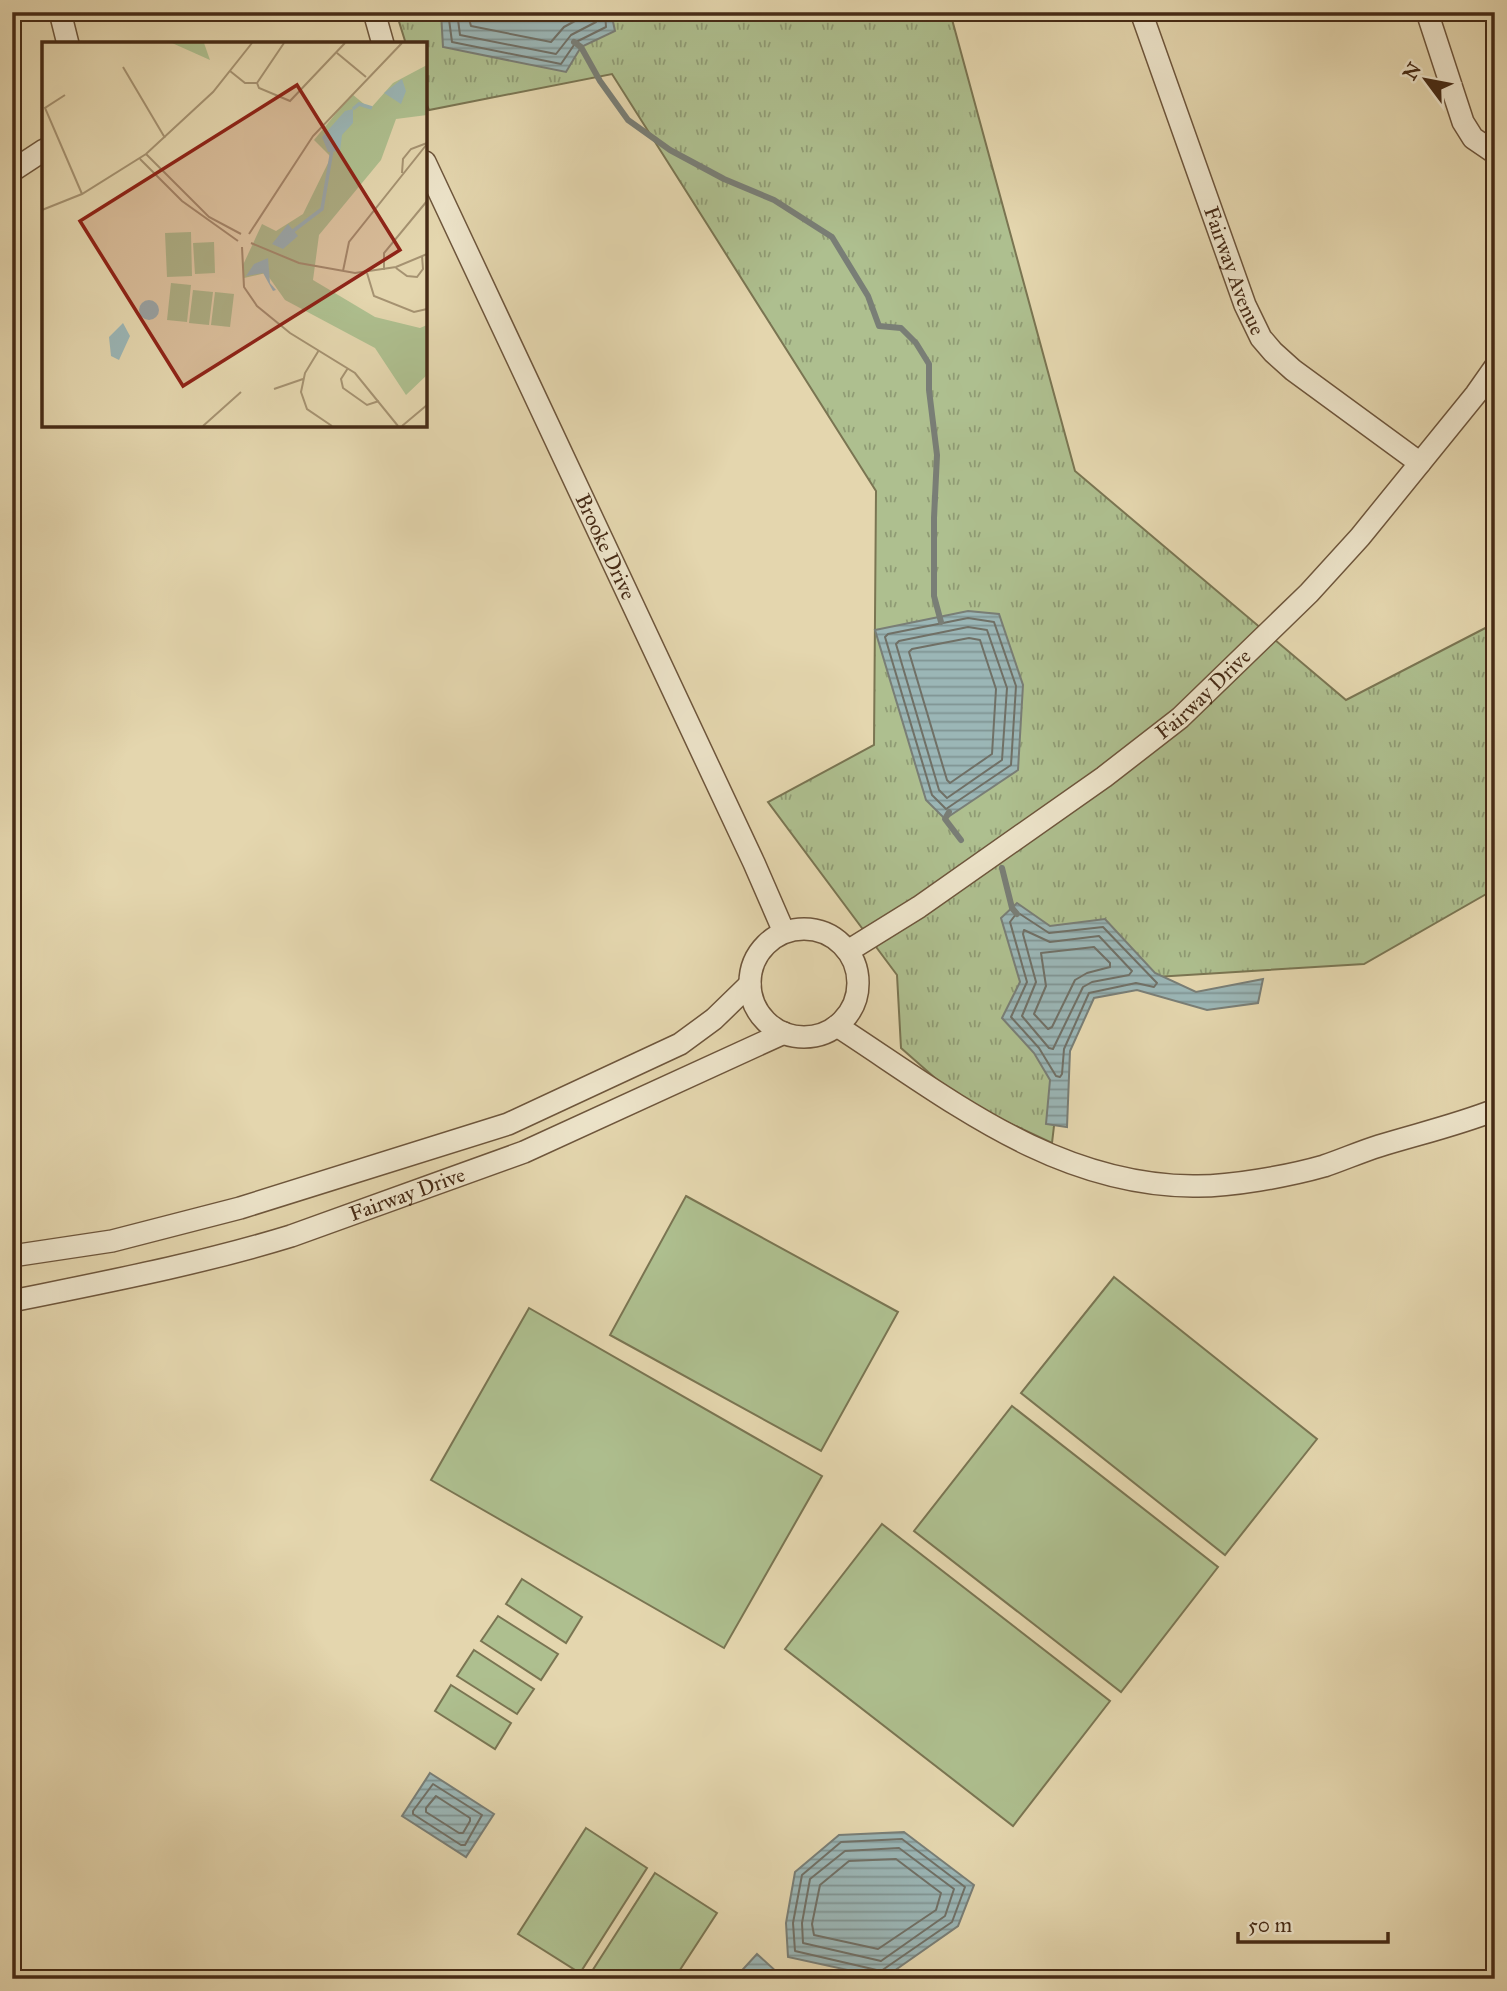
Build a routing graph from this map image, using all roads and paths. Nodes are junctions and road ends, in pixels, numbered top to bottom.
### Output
1 (60, 12) edge
2 (374, 12) edge
3 (1142, 12) edge
4 (1427, 12) edge
5 (68, 42) edge
6 (382, 42) edge
7 (42, 151) edge
8 (1495, 153) edge
9 (427, 166) edge
10 (12, 171) edge
11 (1495, 368) edge
12 (1420, 463) junction
13 (784, 932) junction
14 (848, 951) junction
15 (750, 984) junction
16 (837, 1026) junction
17 (783, 1033) junction
18 (1495, 1110) edge
19 (12, 1256) edge
20 (12, 1301) edge

1 - 5 street
2 - 6 street
3 - 12 street, Fairway Avenue
4 - 8 street
7 - 10 street
9 - 13 street, Brooke Drive
11 - 12 street, Fairway Drive
12 - 14 street, Fairway Drive
13 - 14 street
13 - 15 street
14 - 16 street
15 - 17 street
15 - 19 street, Fairway Drive
16 - 17 street
16 - 18 street
17 - 20 street, Fairway Drive

